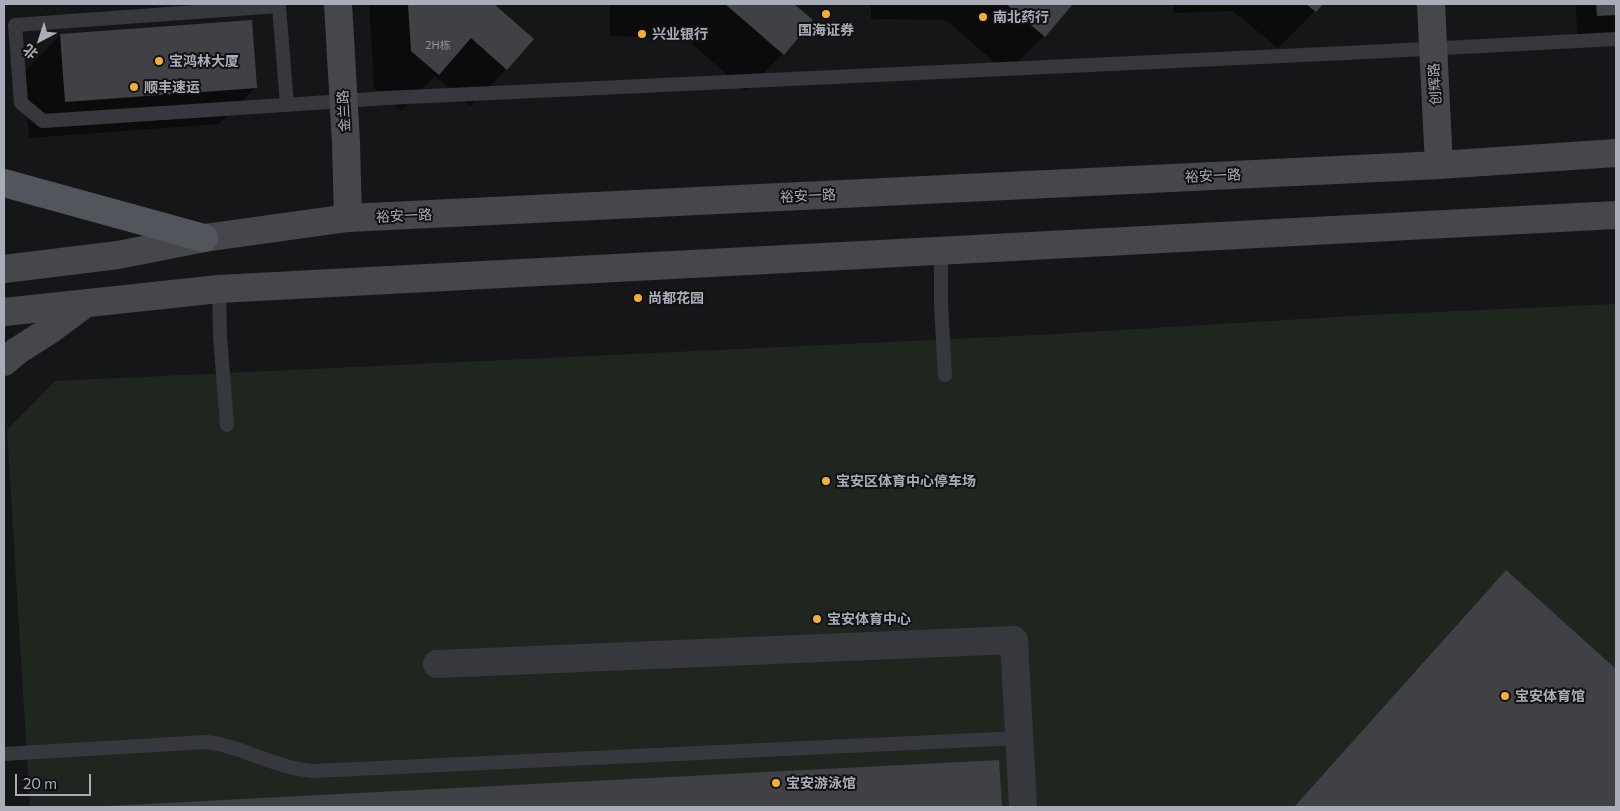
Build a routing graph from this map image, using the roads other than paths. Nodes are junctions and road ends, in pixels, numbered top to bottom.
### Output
1 (338, 4) edge
2 (1431, 4) edge
3 (1616, 39) edge
4 (1433, 49) junction
5 (344, 101) junction
6 (287, 105) junction
7 (1616, 153) edge
8 (1439, 165) junction
9 (4, 183) edge
10 (1616, 215) edge
11 (348, 218) junction
12 (204, 238) junction
13 (940, 251) junction
14 (4, 269) edge
15 (219, 289) junction
16 (87, 302) junction
17 (4, 312) edge
18 (4, 362) edge
19 (945, 375) dead end
20 (227, 425) dead end
21 (437, 664) dead end
22 (1019, 738) junction
23 (4, 754) edge
24 (1022, 807) edge

1 - 5 main road, 金兰路
2 - 4 main road, 创辉路
3 - 4 lane
4 - 5 lane
4 - 8 main road, 创辉路
5 - 6 lane
5 - 11 main road, 金兰路
6 - 6 lane
7 - 8 main road, 裕安一路
8 - 11 main road, 裕安一路
9 - 12 main road
10 - 13 main road
11 - 12 main road, 裕安一路
12 - 14 main road, 裕安一路
13 - 15 main road
13 - 19 lane
15 - 16 main road
15 - 20 lane
16 - 17 main road
16 - 18 main road
21 - 22 street
22 - 23 lane
22 - 24 street

